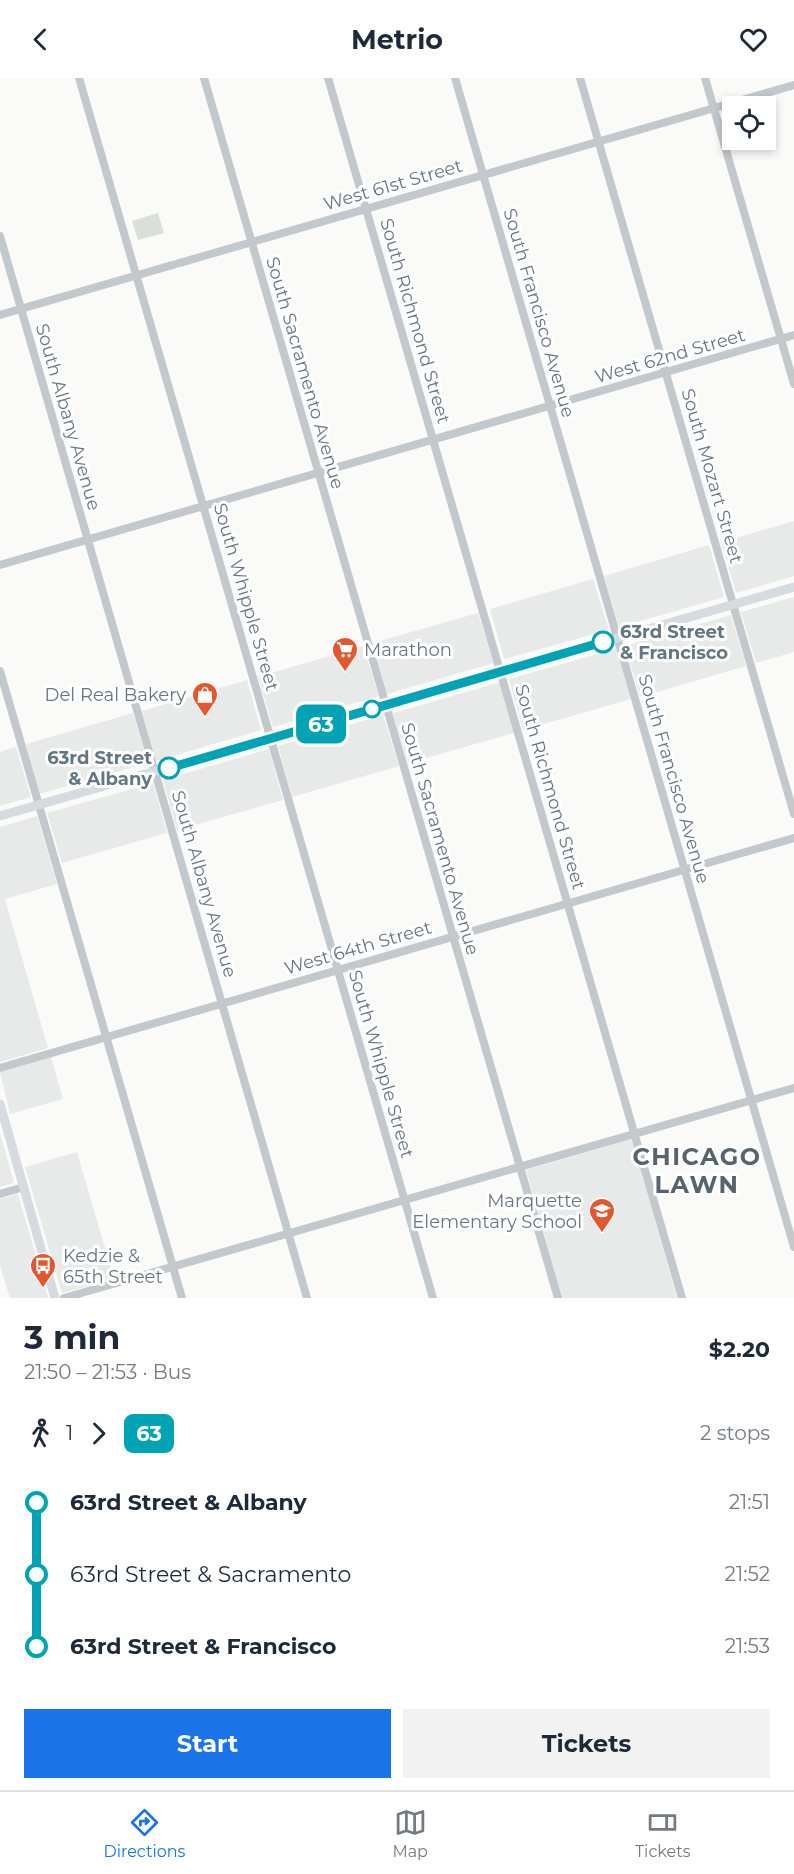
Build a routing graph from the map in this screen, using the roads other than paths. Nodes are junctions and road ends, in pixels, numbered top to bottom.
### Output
1 (79, 78) edge
2 (204, 78) edge
3 (328, 78) edge
4 (455, 78) edge
5 (580, 78) edge
6 (705, 78) edge
7 (794, 85) edge
8 (714, 108) junction
9 (599, 141) junction
10 (483, 175) junction
11 (367, 209) junction
12 (0, 237) edge
13 (251, 242) junction
14 (137, 276) junction
15 (21, 309) junction
16 (0, 315) edge
17 (794, 335) edge
18 (781, 339) junction
19 (666, 373) junction
20 (794, 384) edge
21 (550, 406) junction
22 (434, 440) junction
23 (318, 473) junction
24 (204, 506) junction
25 (88, 540) junction
26 (0, 565) edge
27 (794, 587) edge
28 (733, 604) junction
29 (617, 638) junction
30 (0, 671) edge
31 (502, 672) junction
32 (386, 705) junction
33 (271, 738) junction
34 (156, 772) junction
35 (39, 805) junction
36 (794, 814) edge
37 (0, 816) edge
38 (794, 838) edge
39 (684, 869) junction
40 (567, 903) junction
41 (453, 937) junction
42 (338, 970) junction
43 (222, 1003) junction
44 (106, 1037) junction
45 (0, 1068) edge
46 (794, 1088) edge
47 (751, 1100) junction
48 (0, 1104) edge
49 (634, 1134) junction
50 (520, 1167) junction
51 (24, 1187) junction
52 (0, 1194) edge
53 (405, 1200) junction
54 (288, 1233) junction
55 (794, 1247) edge
56 (173, 1267) junction
57 (55, 1298) edge
58 (64, 1298) edge
59 (182, 1298) edge
60 (307, 1298) edge
61 (433, 1298) edge
62 (558, 1298) edge
63 (682, 1298) edge

1 - 14 street, South Whipple Street
2 - 13 street, South Sacramento Avenue
3 - 11 street, South Richmond Street
4 - 10 street, South Francisco Avenue
5 - 9 street, South Mozart Street
6 - 8 street
7 - 8 street, West 61st Street
8 - 9 street, West 61st Street
8 - 18 street
9 - 10 street, West 61st Street
9 - 19 street, South Mozart Street
10 - 11 street, West 61st Street
10 - 21 street, South Francisco Avenue
11 - 13 street, West 61st Street
11 - 22 street, South Richmond Street
12 - 15 street, South Albany Avenue
13 - 14 street, West 61st Street
13 - 23 street, South Sacramento Avenue
14 - 15 street, West 61st Street
14 - 24 street, South Whipple Street
15 - 16 street, West 61st Street
15 - 25 street, South Albany Avenue
17 - 18 street, West 62nd Street
18 - 19 street, West 62nd Street
18 - 20 street
19 - 21 street, West 62nd Street
19 - 28 street, South Mozart Street
21 - 22 street, West 62nd Street
21 - 29 street, South Francisco Avenue
22 - 23 street, West 62nd Street
22 - 31 street, South Richmond Street
23 - 24 street, West 62nd Street
23 - 32 street, South Sacramento Avenue
24 - 25 street, West 62nd Street
24 - 33 street, South Whipple Street
25 - 26 street, West 62nd Street
25 - 34 street, South Albany Avenue
27 - 28 main road
28 - 29 main road
28 - 36 street, South Mozart Street
29 - 31 main road
29 - 39 street, South Francisco Avenue
30 - 35 street
31 - 32 main road
31 - 40 street, South Richmond Street
32 - 33 main road
32 - 41 street, South Sacramento Avenue
33 - 34 main road
33 - 42 street, South Whipple Street
34 - 35 main road
34 - 43 street, South Albany Avenue
35 - 37 main road
35 - 44 street
38 - 39 street, West 64th Street
39 - 40 street, West 64th Street
39 - 47 street, South Francisco Avenue
40 - 41 street, West 64th Street
40 - 49 street, South Richmond Street
41 - 42 street, West 64th Street
41 - 50 street, South Sacramento Avenue
42 - 43 street, West 64th Street
42 - 53 street, South Whipple Street
43 - 44 street, West 64th Street
43 - 54 street, South Albany Avenue
44 - 45 street, West 64th Street
44 - 56 street
46 - 47 street
47 - 49 street
47 - 55 street, South Francisco Avenue
48 - 51 main road
49 - 50 street
49 - 63 street, South Richmond Street
50 - 53 street
50 - 62 street, South Sacramento Avenue
51 - 52 street
51 - 57 main road
53 - 54 street
53 - 61 street, South Whipple Street
54 - 56 street
54 - 60 street, South Albany Avenue
56 - 58 street
56 - 59 street

